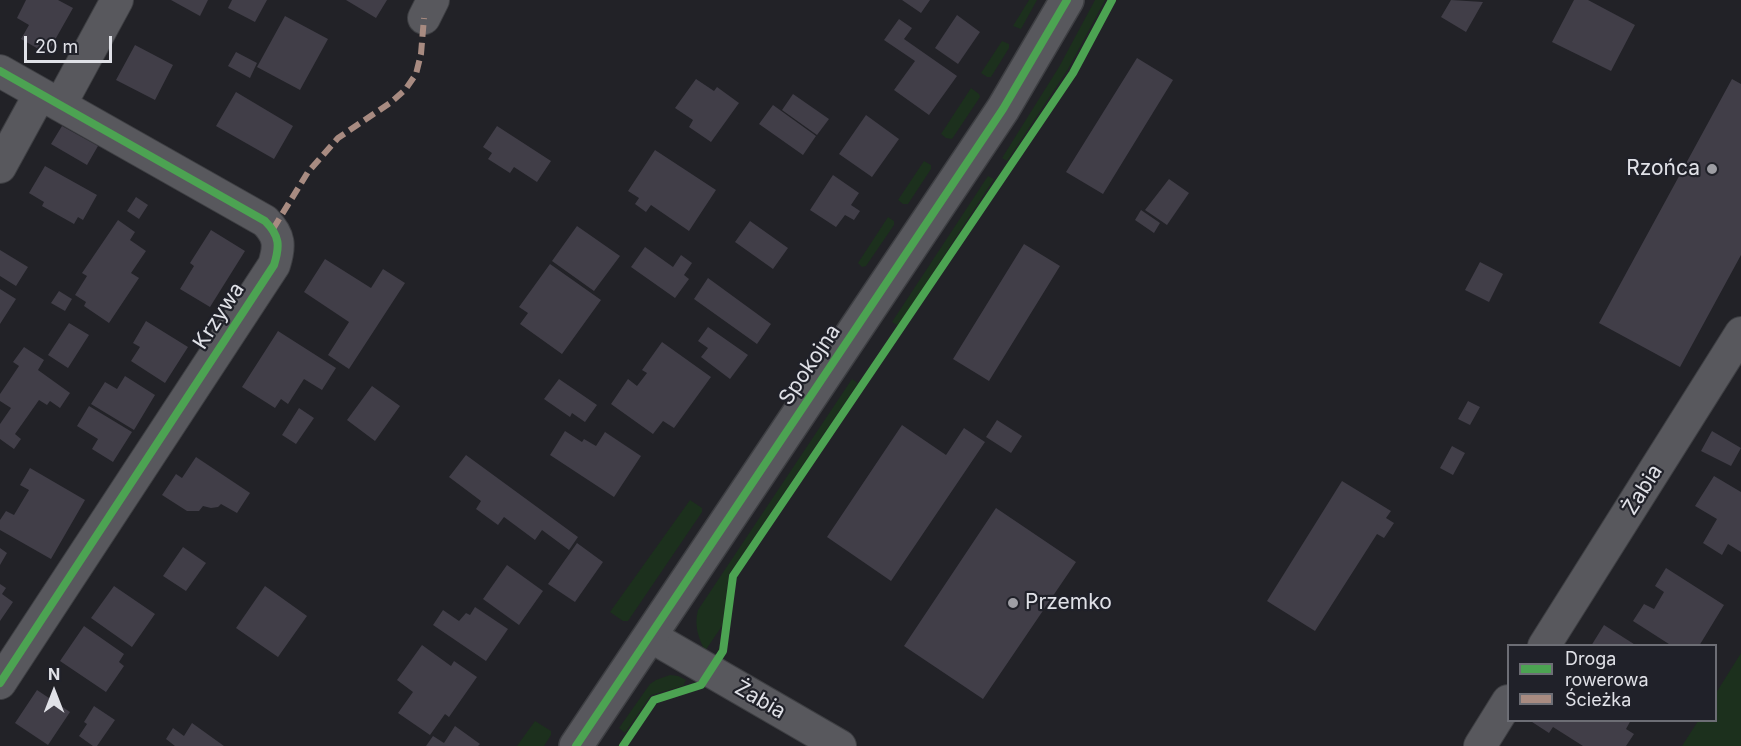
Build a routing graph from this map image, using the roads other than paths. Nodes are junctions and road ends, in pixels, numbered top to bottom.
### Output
1 (117, 0) edge
2 (1067, 0) edge
3 (0, 71) edge
4 (50, 100) junction
5 (0, 167) edge
6 (1741, 333) edge
7 (650, 636) junction
8 (1545, 644) edge
9 (0, 682) edge
10 (1507, 704) edge
11 (576, 746) edge
12 (840, 746) edge
13 (1480, 746) edge

1 - 4 street
2 - 7 street, Spokojna
3 - 4 street, Krzywa
4 - 5 street
4 - 9 street, Krzywa
6 - 8 street, Żabia
7 - 11 street, Spokojna
7 - 12 street, Żabia
10 - 13 street

